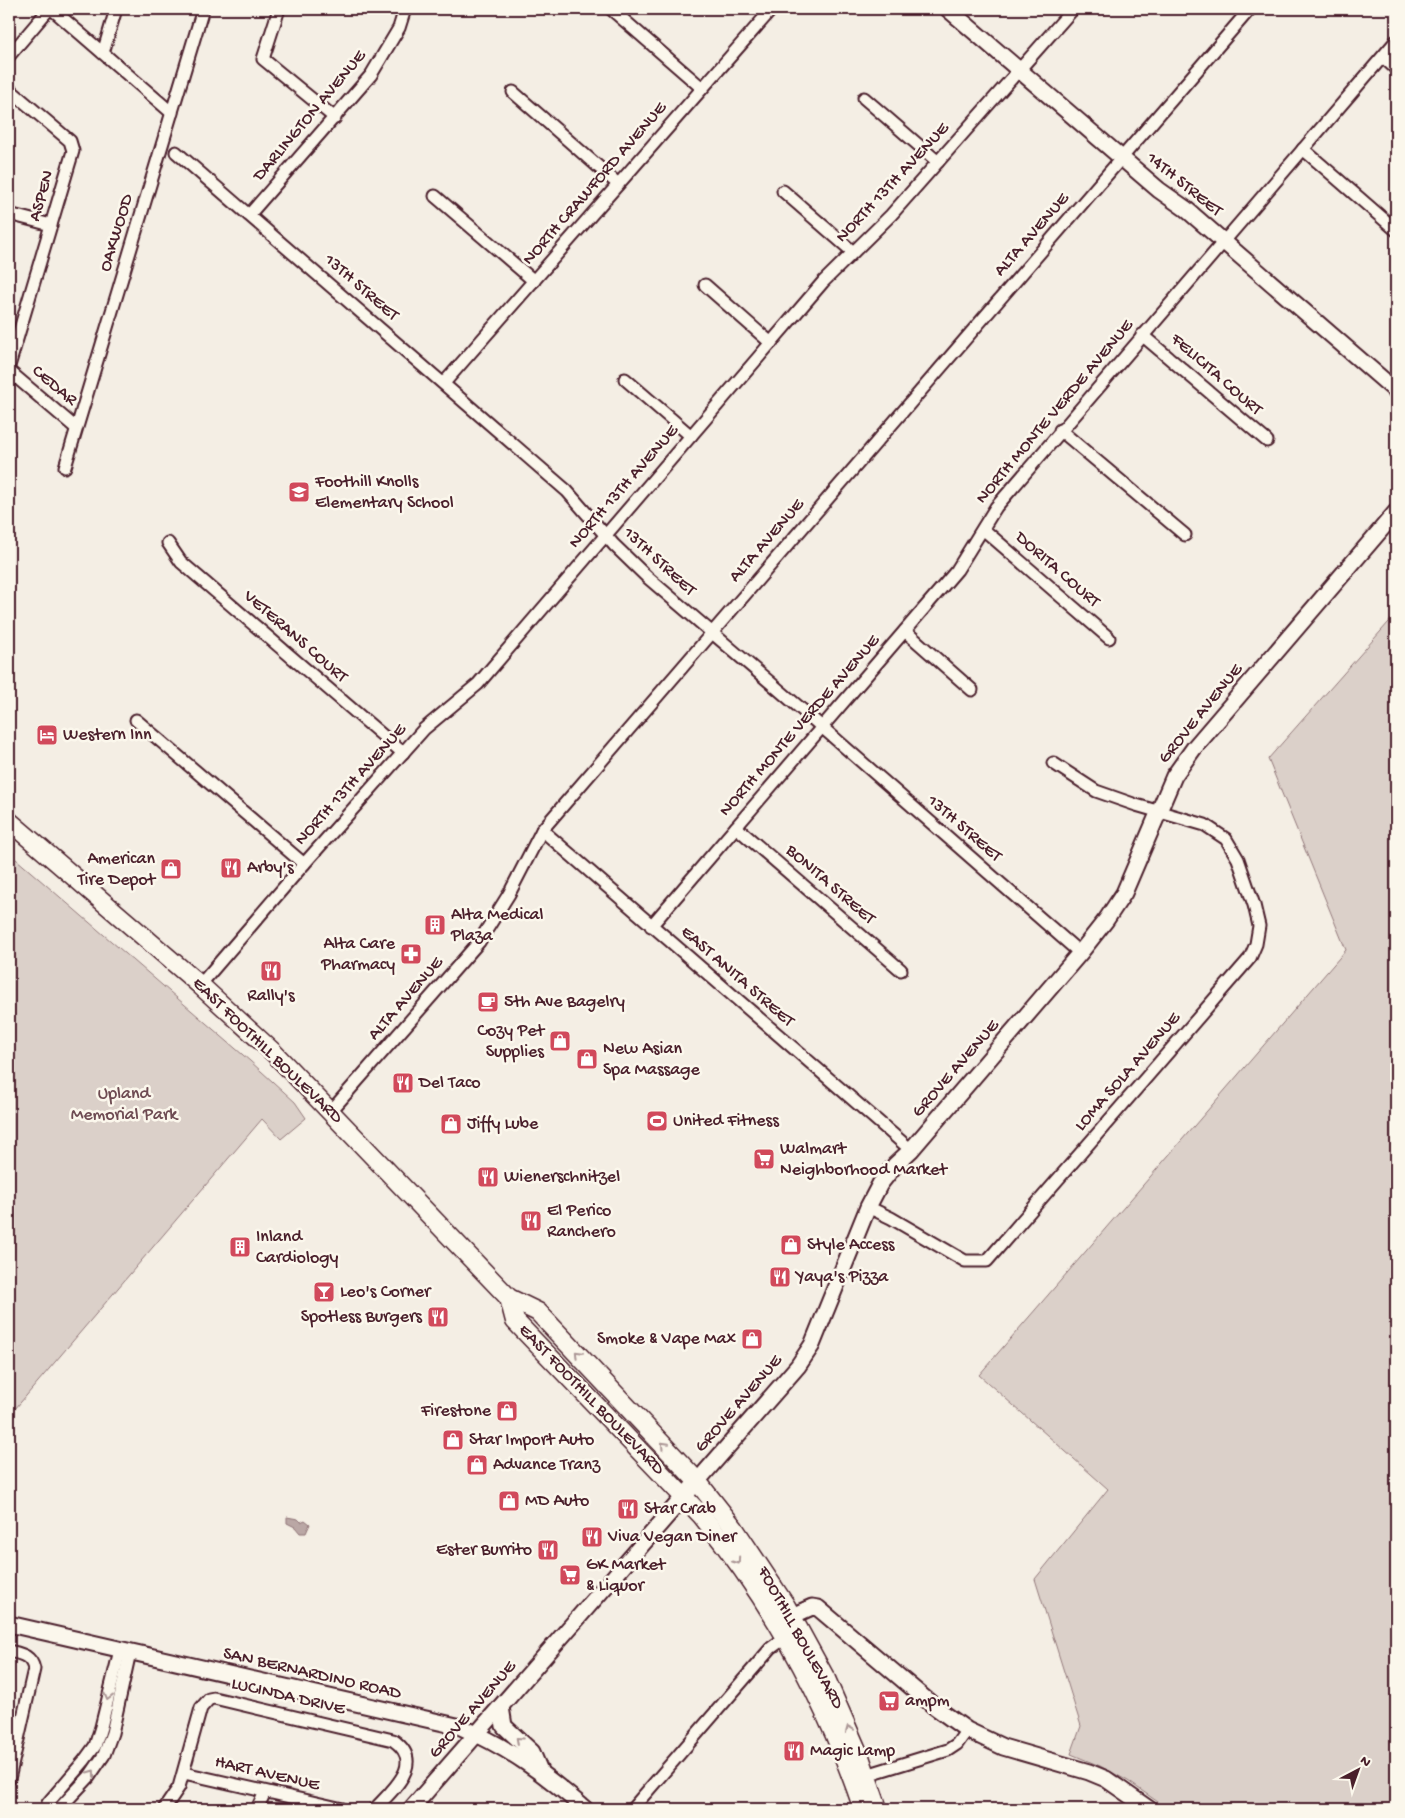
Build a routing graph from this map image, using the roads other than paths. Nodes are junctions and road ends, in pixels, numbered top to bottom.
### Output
1 (51, 9) edge
2 (116, 9) edge
3 (203, 9) edge
4 (279, 9) edge
5 (406, 9) edge
6 (611, 9) edge
7 (772, 9) edge
8 (948, 9) edge
9 (1073, 9) edge
10 (1250, 9) edge
11 (1396, 41) edge
12 (103, 53) junction
13 (9, 56) edge
14 (1382, 57) junction
15 (1396, 69) edge
16 (1019, 70) junction
17 (702, 88) junction
18 (9, 89) edge
19 (513, 92) dead end
20 (864, 98) dead end
21 (172, 113) junction
22 (335, 118) junction
23 (1303, 149) junction
24 (176, 152) dead end
25 (1122, 158) junction
26 (938, 162) junction
27 (618, 184) junction
28 (783, 191) dead end
29 (436, 196) dead end
30 (9, 214) edge
31 (249, 215) junction
32 (51, 225) junction
33 (1396, 230) edge
34 (1223, 242) junction
35 (853, 252) junction
36 (534, 281) junction
37 (705, 285) dead end
38 (1142, 334) junction
39 (771, 343) junction
40 (9, 366) edge
41 (9, 370) edge
42 (625, 379) dead end
43 (444, 383) junction
44 (1396, 391) edge
45 (76, 428) junction
46 (1060, 430) junction
47 (691, 436) junction
48 (1267, 442) dead end
49 (64, 467) dead end
50 (1396, 512) edge
51 (983, 528) junction
52 (604, 535) junction
53 (1185, 535) dead end
54 (168, 543) dead end
55 (905, 631) junction
56 (711, 632) junction
57 (1109, 638) dead end
58 (972, 690) dead end
59 (136, 720) dead end
60 (822, 727) junction
61 (403, 753) junction
62 (1052, 763) dead end
63 (1158, 811) junction
64 (9, 821) edge
65 (736, 828) junction
66 (542, 830) junction
67 (304, 864) junction
68 (651, 926) junction
69 (1080, 953) junction
70 (901, 970) dead end
71 (200, 985) junction
72 (331, 1111) junction
73 (911, 1150) junction
74 (868, 1207) junction
75 (509, 1298) junction
76 (697, 1481) junction
77 (684, 1496) junction
78 (792, 1616) junction
79 (9, 1624) edge
80 (786, 1637) junction
81 (9, 1651) edge
82 (125, 1651) junction
83 (501, 1707) junction
84 (967, 1730) junction
85 (478, 1734) junction
86 (540, 1771) junction
87 (184, 1773) junction
88 (860, 1777) junction
89 (9, 1779) edge
90 (265, 1792) junction
91 (46, 1809) edge
92 (59, 1809) edge
93 (164, 1809) edge
94 (257, 1809) edge
95 (343, 1809) edge
96 (375, 1809) edge
97 (411, 1809) edge
98 (585, 1809) edge
99 (632, 1809) edge
100 (863, 1809) edge
101 (878, 1809) edge
102 (1149, 1809) edge

1 - 12 street
1 - 13 street
2 - 12 street
3 - 21 street, OAKWOOD
4 - 22 street
5 - 22 street, DARLINGTON AVENUE
6 - 17 street
7 - 17 street, NORTH CRAWFORD AVENUE
8 - 16 street, 14TH STREET
9 - 16 street, NORTH 13TH AVENUE
10 - 25 street, ALTA AVENUE
11 - 14 street, NORTH MONTE VERDE AVENUE
12 - 21 street
14 - 15 street
14 - 23 street, NORTH MONTE VERDE AVENUE
16 - 25 street, 14TH STREET
16 - 26 street, NORTH 13TH AVENUE
17 - 27 street, NORTH CRAWFORD AVENUE
18 - 32 street, ASPEN
19 - 27 street
20 - 26 street
21 - 45 street, OAKWOOD
22 - 31 street, DARLINGTON AVENUE
23 - 33 street
23 - 34 street, NORTH MONTE VERDE AVENUE
24 - 31 street, 13TH STREET
25 - 34 street, 14TH STREET
25 - 56 street, ALTA AVENUE
26 - 35 street, NORTH 13TH AVENUE
27 - 36 street, NORTH CRAWFORD AVENUE
28 - 35 street
29 - 36 street
30 - 32 street
31 - 43 street, 13TH STREET
32 - 40 street, ASPEN
34 - 38 street, NORTH MONTE VERDE AVENUE
34 - 44 street, 14TH STREET
35 - 39 street, NORTH 13TH AVENUE
36 - 43 street, NORTH CRAWFORD AVENUE
37 - 39 street
38 - 46 street, NORTH MONTE VERDE AVENUE
38 - 48 street, FELICITA COURT
39 - 47 street, NORTH 13TH AVENUE
41 - 45 street, CEDAR
42 - 47 street
43 - 52 street, 13TH STREET
45 - 49 street, OAKWOOD
46 - 51 street, NORTH MONTE VERDE AVENUE
46 - 53 street
47 - 52 street, NORTH 13TH AVENUE
50 - 63 street, GROVE AVENUE
51 - 55 street, NORTH MONTE VERDE AVENUE
51 - 57 street, DORITA COURT
52 - 56 street, 13TH STREET
52 - 61 street, NORTH 13TH AVENUE
54 - 61 street, VETERANS COURT
55 - 58 street
55 - 60 street, NORTH MONTE VERDE AVENUE
56 - 60 street, 13TH STREET
56 - 66 street, ALTA AVENUE
59 - 67 street
60 - 65 street, NORTH MONTE VERDE AVENUE
60 - 69 street, 13TH STREET
61 - 67 street, NORTH 13TH AVENUE
62 - 63 street, LOMA SOLA AVENUE
63 - 69 street, GROVE AVENUE
63 - 74 street, LOMA SOLA AVENUE
64 - 71 main road, EAST FOOTHILL BOULEVARD
65 - 68 street, NORTH MONTE VERDE AVENUE
65 - 70 street, BONITA STREET
66 - 68 street, EAST ANITA STREET
66 - 72 street, ALTA AVENUE
67 - 71 street, NORTH 13TH AVENUE
68 - 73 street, EAST ANITA STREET
69 - 73 street, GROVE AVENUE
71 - 72 main road, EAST FOOTHILL BOULEVARD
72 - 75 main road, EAST FOOTHILL BOULEVARD
73 - 74 street, GROVE AVENUE
74 - 76 street, GROVE AVENUE
76 -> 75 main road, EAST FOOTHILL BOULEVARD
75 - 77 main road, EAST FOOTHILL BOULEVARD
76 - 77 street, GROVE AVENUE
76 - 78 main road, FOOTHILL BOULEVARD
77 -> 80 main road, FOOTHILL BOULEVARD
77 - 83 street, GROVE AVENUE
78 - 84 street
88 -> 78 main road, FOOTHILL BOULEVARD
79 - 82 street, SAN BERNARDINO ROAD
80 - 88 main road, FOOTHILL BOULEVARD
80 - 99 street
81 - 89 street
82 - 85 street, SAN BERNARDINO ROAD
82 -> 91 street
92 -> 82 street
83 - 85 street, GROVE AVENUE
86 -> 83 street
84 - 88 street
84 - 102 street
85 - 86 street, SAN BERNARDINO ROAD
85 - 97 street, GROVE AVENUE
86 - 98 street, SAN BERNARDINO ROAD
87 - 90 street, HART AVENUE
87 - 93 street, LUCINDA DRIVE
87 - 96 street, LUCINDA DRIVE
88 - 100 main road, FOOTHILL BOULEVARD
88 - 101 main road, FOOTHILL BOULEVARD
90 - 94 street
90 - 95 street, HART AVENUE

